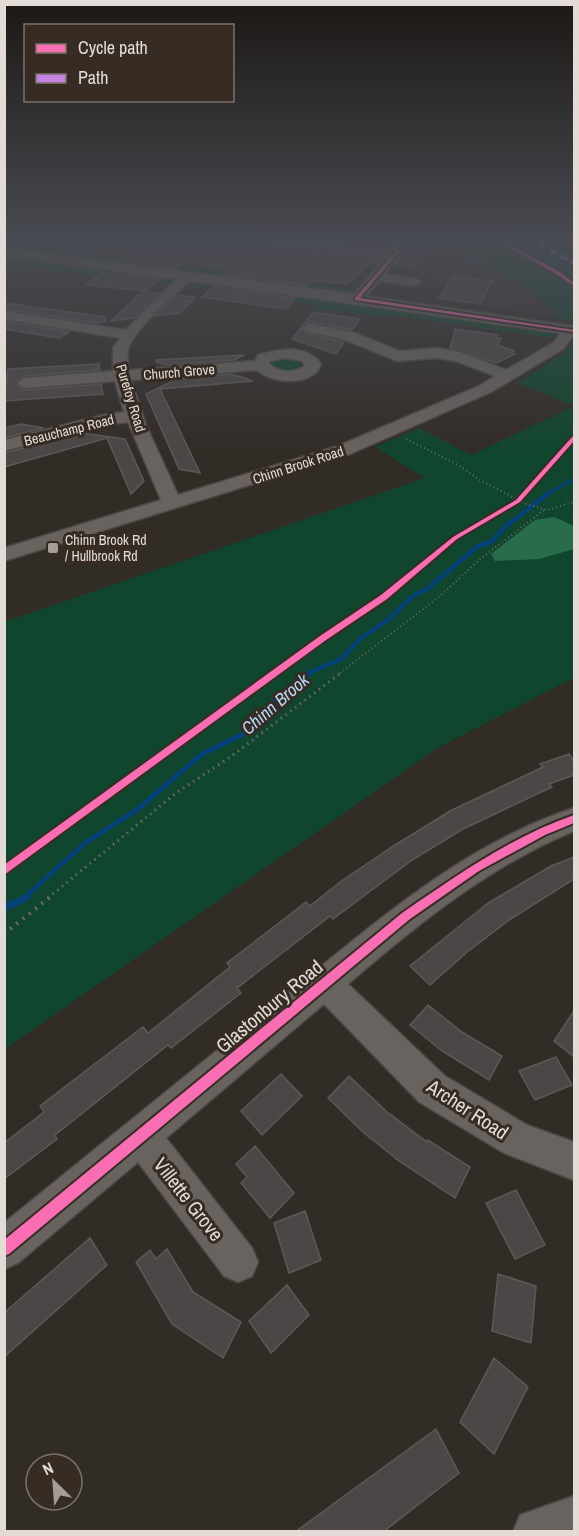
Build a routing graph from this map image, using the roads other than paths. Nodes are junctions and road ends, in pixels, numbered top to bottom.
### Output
1 (154, 310) edge
2 (435, 310) edge
3 (4, 315) edge
4 (312, 328) dead end
5 (572, 331) edge
6 (130, 335) junction
7 (261, 365) dead end
8 (508, 376) junction
9 (123, 377) junction
10 (25, 383) dead end
11 (134, 416) junction
12 (4, 446) edge
13 (172, 504) junction
14 (4, 555) edge
15 (574, 819) edge
16 (325, 983) junction
17 (141, 1136) junction
18 (574, 1161) edge
19 (4, 1250) edge
20 (238, 1262) dead end
21 (574, 1520) edge
22 (537, 1532) edge

1 - 6 street, Purefoy Road
2 - 5 street
3 - 6 street
4 - 8 street
5 - 8 street, Chinn Brook Road
6 - 9 street, Purefoy Road
7 - 9 street, Church Grove
8 - 13 street, Chinn Brook Road
9 - 10 street, Church Grove
9 - 11 street, Purefoy Road
11 - 12 street, Beauchamp Road
11 - 13 street, Purefoy Road
13 - 14 street, Chinn Brook Road
15 - 16 street, Glastonbury Road
16 - 17 street, Glastonbury Road
16 - 18 street, Archer Road
17 - 19 street, Glastonbury Road
17 - 20 street, Villette Grove
21 - 22 street

